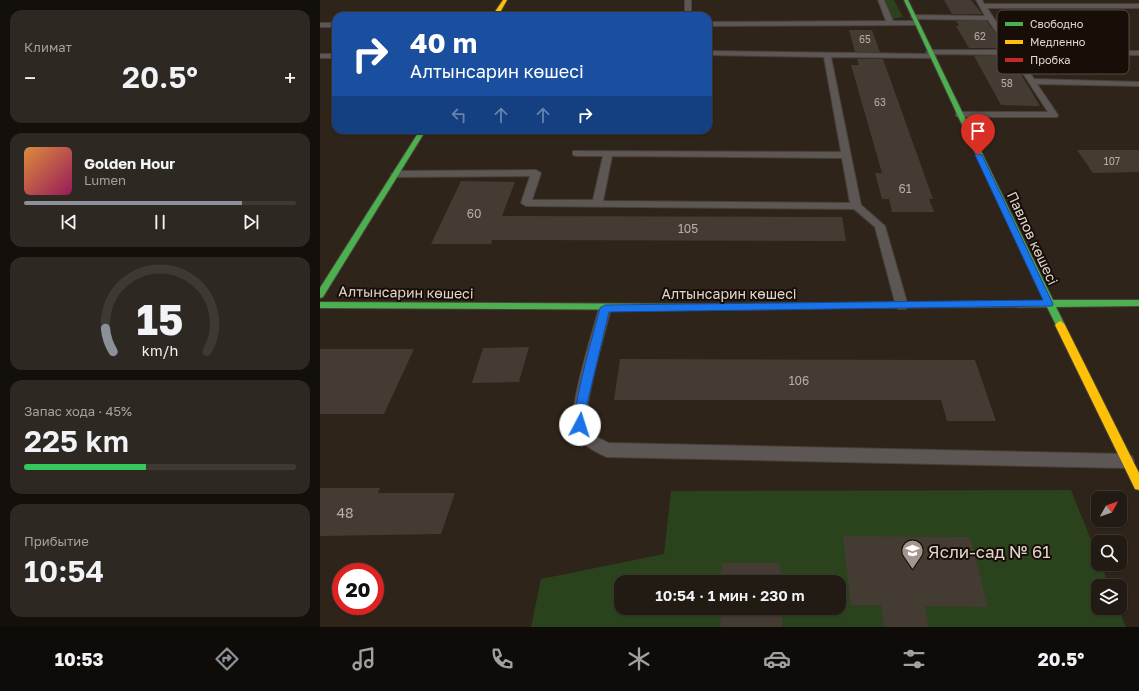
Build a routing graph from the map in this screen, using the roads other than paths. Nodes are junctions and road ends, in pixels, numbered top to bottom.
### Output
1 (505, 0) edge
2 (688, 0) edge
3 (881, 0) edge
4 (906, 0) edge
5 (981, 3) edge
6 (1139, 6) edge
7 (498, 12) edge
8 (688, 12) edge
9 (990, 18) junction
10 (915, 20) junction
11 (890, 22) junction
12 (712, 24) edge
13 (320, 25) edge
14 (332, 25) edge
15 (997, 28) edge
16 (997, 52) edge
17 (712, 53) edge
18 (931, 54) junction
19 (1129, 54) edge
20 (1139, 54) edge
21 (827, 55) junction
22 (320, 56) edge
23 (332, 56) edge
24 (1027, 74) edge
25 (1032, 81) junction
26 (1139, 84) edge
27 (959, 114) junction
28 (421, 134) edge
29 (576, 154) dead end
30 (608, 154) junction
31 (846, 155) junction
32 (396, 174) junction
33 (597, 204) junction
34 (856, 206) junction
35 (320, 294) edge
36 (1139, 303) edge
37 (1049, 304) junction
38 (320, 305) edge
39 (902, 306) junction
40 (605, 308) junction
41 (1127, 461) junction
42 (1139, 485) edge

1 - 7 street
2 - 8 lane
3 - 11 lane
4 - 10 street, Павлов көшесі
5 - 6 lane
5 - 9 lane
9 - 10 lane
9 - 15 lane
10 - 11 lane
10 - 18 street, Павлов көшесі
11 - 12 lane
13 - 14 lane
16 - 18 lane
17 - 21 lane
18 - 21 lane
18 - 27 street, Павлов көшесі
19 - 20 lane
21 - 31 lane
22 - 23 lane
24 - 25 lane
25 - 26 lane
25 - 27 lane
27 - 37 street, Павлов көшесі
28 - 32 street
29 - 30 lane
30 - 31 lane
30 - 33 lane
31 - 34 lane
32 - 33 lane
32 - 35 street
33 - 34 lane
34 - 39 lane
36 - 37 street, Алтынсарин көшесі
37 - 39 street, Алтынсарин көшесі
37 - 41 street, Павлов көшесі
38 - 40 street, Алтынсарин көшесі
39 - 40 street, Алтынсарин көшесі
40 - 41 lane
41 - 42 street, Павлов көшесі

